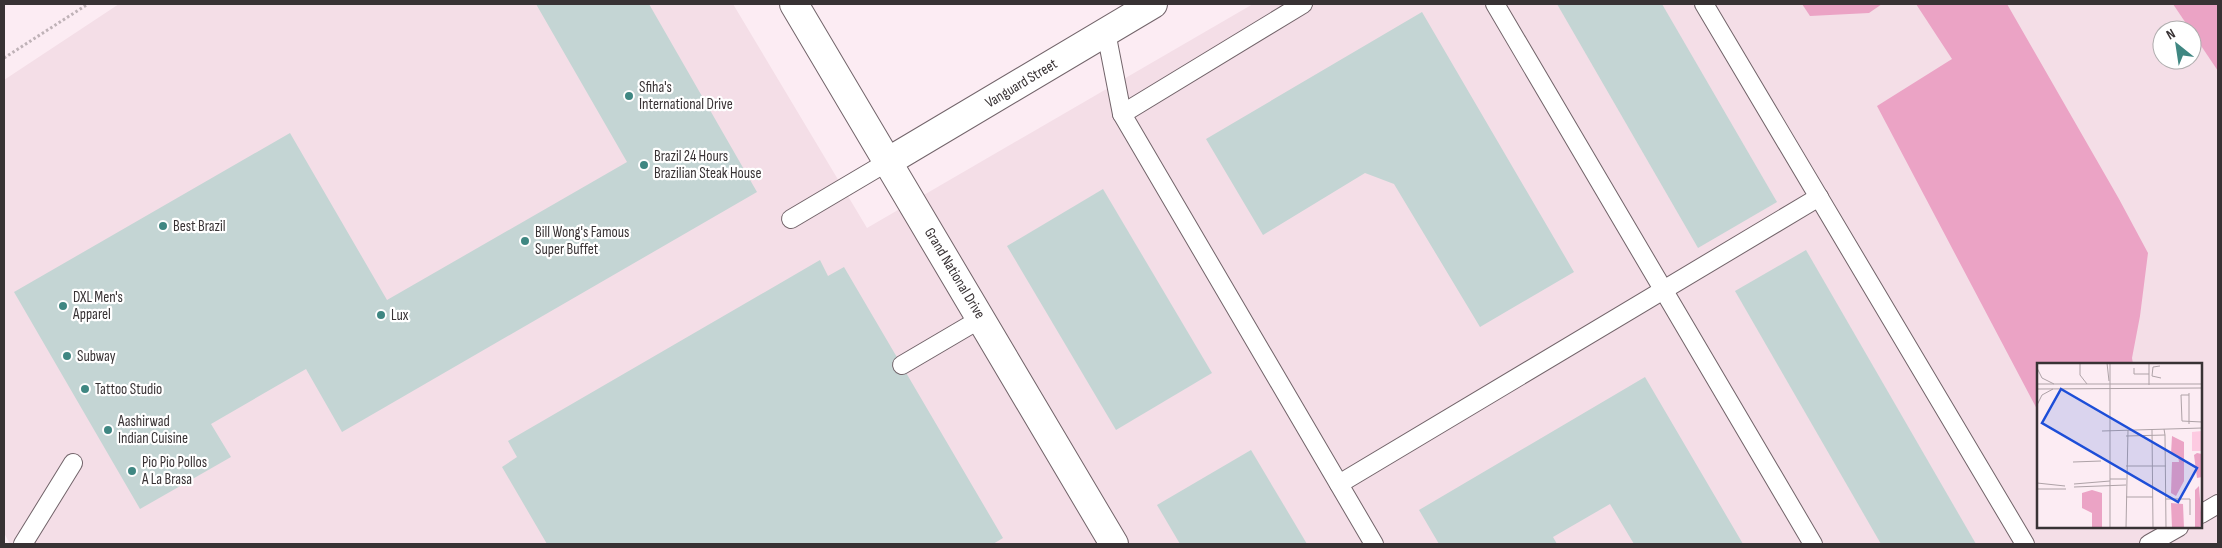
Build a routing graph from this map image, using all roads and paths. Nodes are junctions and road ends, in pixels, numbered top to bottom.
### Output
1 (88, 4) edge
2 (794, 4) edge
3 (1153, 4) edge
4 (1303, 4) edge
5 (1495, 4) edge
6 (1704, 4) edge
7 (1106, 32) junction
8 (4, 58) edge
9 (1122, 114) junction
10 (889, 161) junction
11 (1819, 198) junction
12 (791, 219) dead end
13 (1664, 291) junction
14 (982, 318) junction
15 (902, 365) dead end
16 (73, 463) dead end
17 (1339, 484) junction
18 (2218, 504) edge
19 (2202, 513) edge
20 (2178, 528) edge
21 (23, 544) edge
22 (1114, 544) edge
23 (1374, 544) edge
24 (1813, 544) edge
25 (2025, 544) edge
26 (2149, 544) edge

1 - 8 path
2 - 10 street, Grand National Drive
3 - 7 street, Vanguard Street
4 - 9 lane
5 - 13 lane
6 - 11 lane
7 - 9 lane
7 - 10 street, Vanguard Street
9 - 17 lane
10 - 12 lane
10 - 14 street, Grand National Drive
11 - 13 lane
11 - 25 lane
13 - 17 lane
13 - 24 lane
14 - 15 lane
14 - 22 street, Grand National Drive
16 - 21 lane
17 - 23 lane
18 - 19 lane
20 - 26 lane

